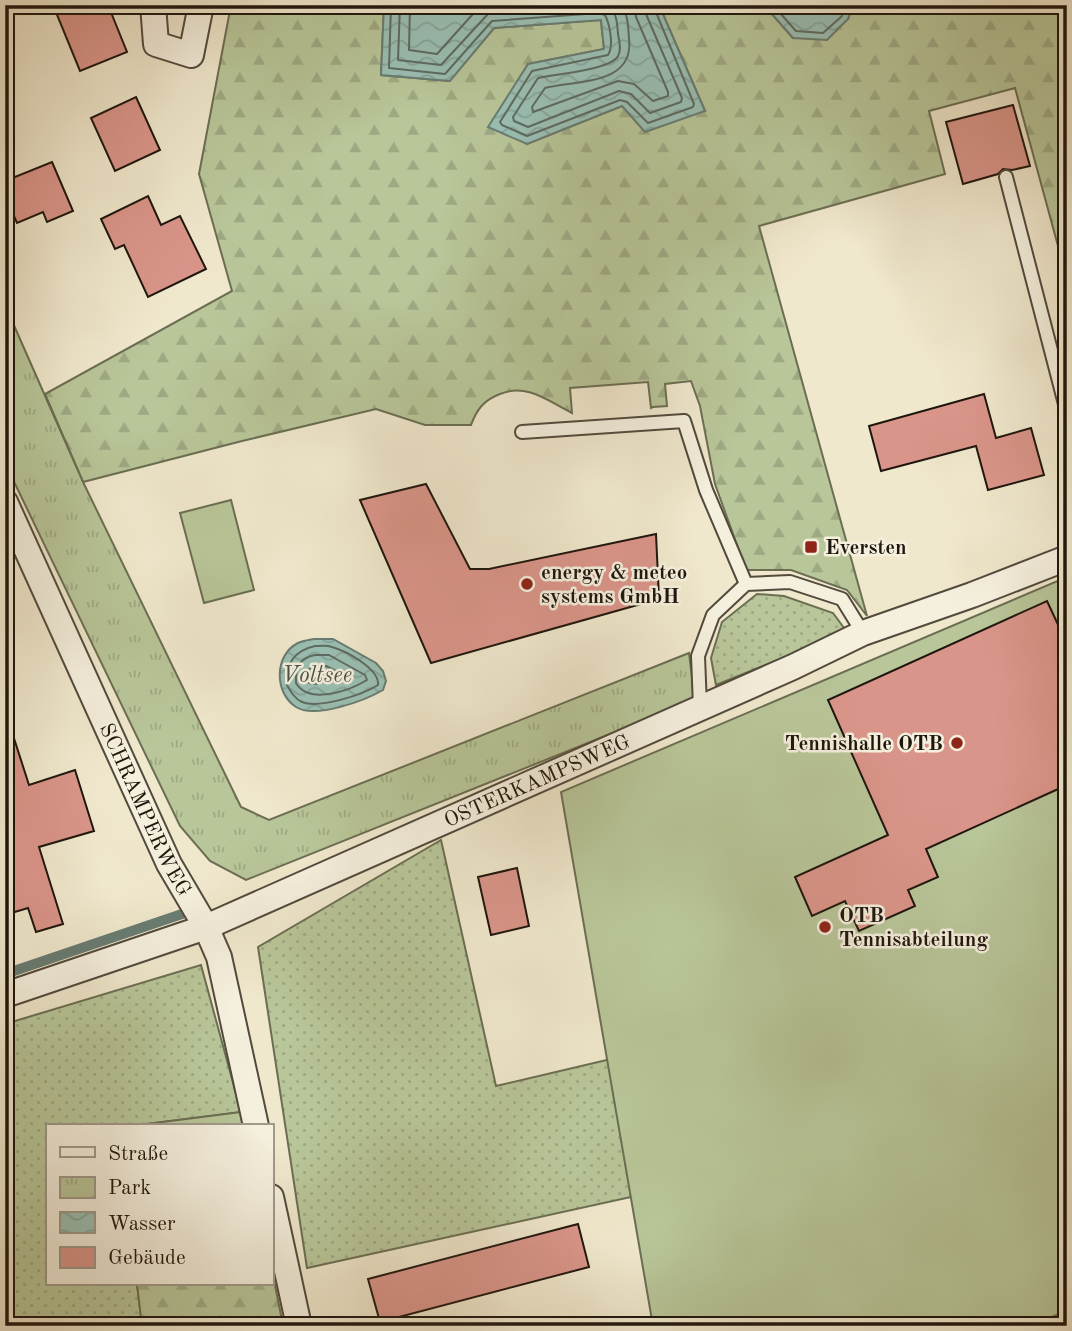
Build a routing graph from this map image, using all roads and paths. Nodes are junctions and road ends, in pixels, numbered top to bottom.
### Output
1 (153, 5) edge
2 (201, 5) edge
3 (1006, 177) dead end
4 (1067, 412) edge
5 (522, 432) dead end
6 (5, 502) edge
7 (1067, 558) edge
8 (746, 584) junction
9 (863, 633) junction
10 (700, 707) junction
11 (206, 927) junction
12 (5, 995) edge
13 (256, 1124) edge
14 (273, 1206) edge
15 (299, 1326) edge

1 - 2 street
3 - 4 lane
5 - 8 lane
6 - 11 street, SCHRAMPERWEG
7 - 9 street, OSTERKAMPSWEG
8 - 9 lane
8 - 10 lane
9 - 10 street, OSTERKAMPSWEG
10 - 11 street, OSTERKAMPSWEG
11 - 12 street, OSTERKAMPSWEG
11 - 13 street, SCHRAMPERWEG
14 - 15 street

